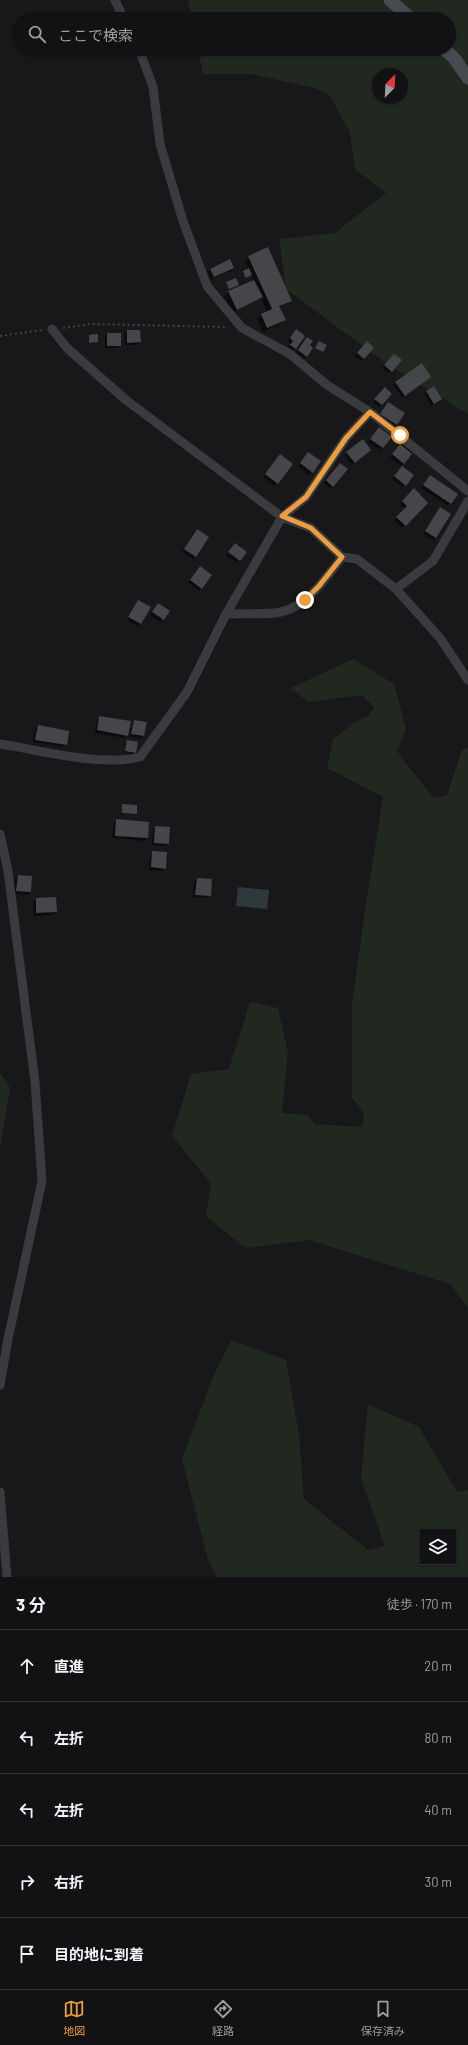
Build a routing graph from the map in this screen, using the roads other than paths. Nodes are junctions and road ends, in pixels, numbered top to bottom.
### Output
1 (115, 0) edge
2 (390, 0) edge
3 (121, 12) edge
4 (403, 12) edge
5 (142, 56) edge
6 (452, 56) edge
7 (468, 78) edge
8 (52, 329) road end
9 (370, 412) junction
10 (468, 491) edge
11 (468, 502) edge
12 (282, 516) junction
13 (342, 557) junction
14 (396, 589) junction
15 (226, 614) junction
16 (468, 680) edge
17 (0, 744) edge
18 (0, 834) edge
19 (0, 1385) edge
20 (0, 1492) edge
21 (8, 1577) edge

1 - 3 street
2 - 4 street
5 - 9 street
6 - 7 street
8 - 12 street
9 - 10 street
9 - 12 street
11 - 14 street
12 - 13 street
12 - 15 street
13 - 14 street
13 - 15 street
14 - 16 street
15 - 17 street
18 - 19 street
20 - 21 street

